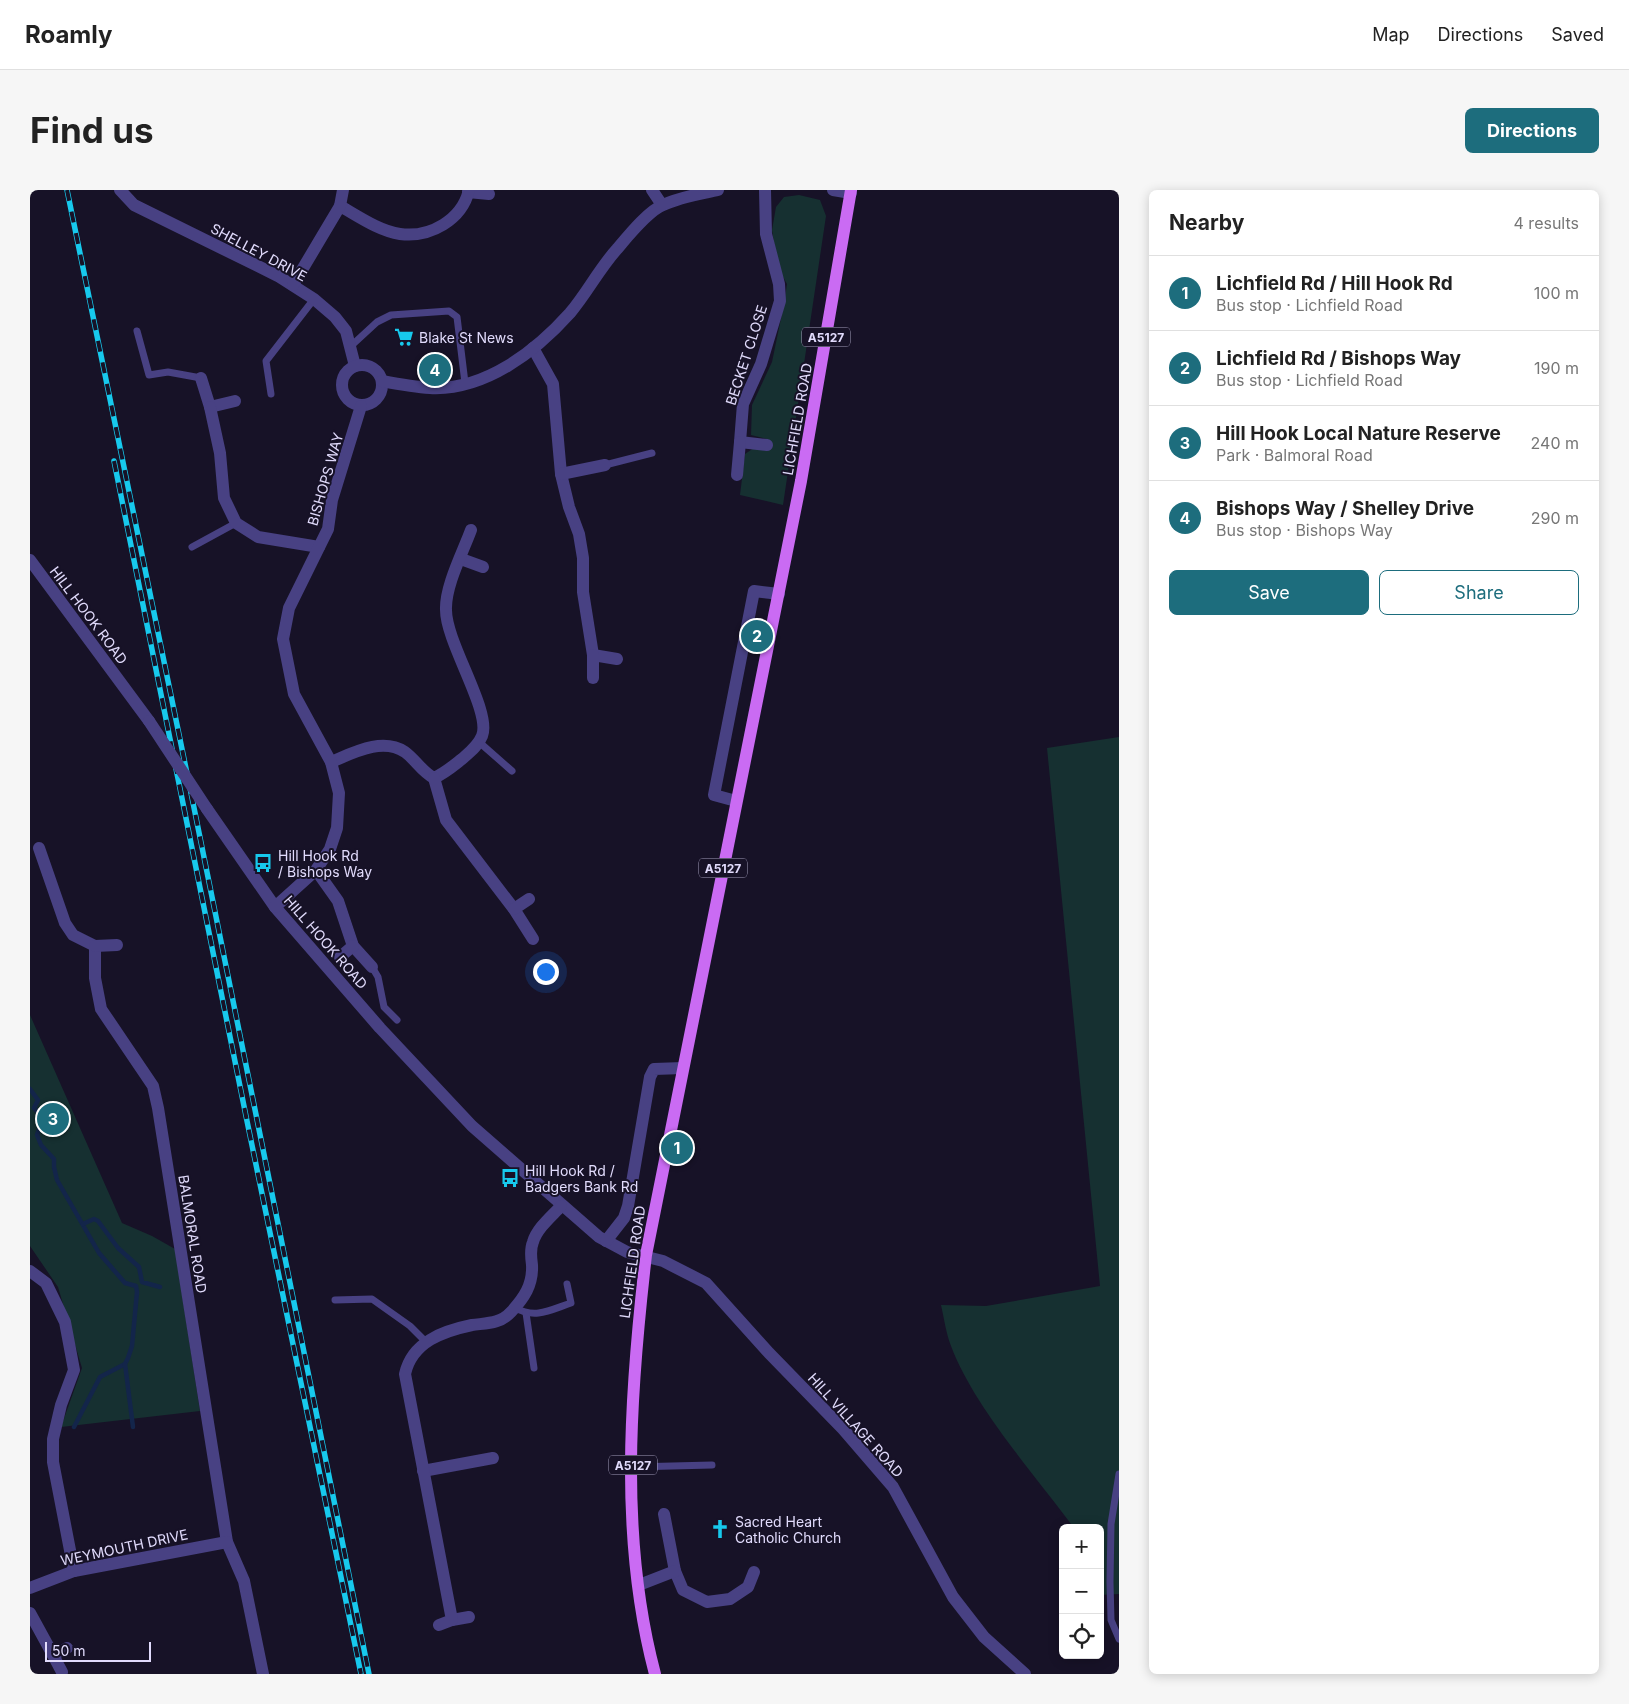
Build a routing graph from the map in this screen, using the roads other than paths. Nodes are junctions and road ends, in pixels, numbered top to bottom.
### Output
1 (120, 190) edge
2 (343, 190) edge
3 (652, 190) edge
4 (718, 190) edge
5 (765, 190) edge
6 (833, 190) edge
7 (468, 191) edge
8 (851, 191) edge
9 (489, 194) dead end
10 (662, 205) junction
11 (340, 206) junction
12 (293, 285) junction
13 (314, 299) junction
14 (137, 331) dead end
15 (352, 346) junction
16 (533, 348) junction
17 (355, 366) junction
18 (200, 378) joint
19 (382, 382) junction
20 (465, 383) junction
21 (271, 394) dead end
22 (235, 401) dead end
23 (361, 406) junction
24 (210, 407) junction
25 (740, 442) junction
26 (767, 445) dead end
27 (652, 453) dead end
28 (601, 466) joint
29 (561, 474) junction
30 (736, 475) dead end
31 (236, 523) junction
32 (471, 530) dead end
33 (319, 546) junction
34 (192, 547) dead end
35 (461, 559) junction
36 (30, 560) edge
37 (483, 567) dead end
38 (779, 594) junction
39 (593, 655) junction
40 (617, 659) dead end
41 (593, 678) dead end
42 (479, 742) junction
43 (331, 762) junction
44 (512, 772) dead end
45 (434, 778) junction
46 (736, 801) junction
47 (39, 848) dead end
48 (316, 870) junction
49 (528, 899) dead end
50 (275, 907) junction
51 (514, 909) junction
52 (532, 939) dead end
53 (117, 945) dead end
54 (95, 946) junction
55 (353, 946) junction
56 (340, 957) dead end
57 (372, 967) joint
58 (397, 1020) dead end
59 (682, 1068) junction
60 (561, 1206) junction
61 (606, 1241) junction
62 (646, 1255) junction
63 (30, 1271) edge
64 (567, 1284) dead end
65 (335, 1300) dead end
66 (520, 1310) junction
67 (426, 1342) junction
68 (534, 1368) dead end
69 (493, 1458) dead end
70 (712, 1465) dead end
71 (632, 1467) junction
72 (423, 1471) junction
73 (1119, 1474) edge
74 (664, 1514) dead end
75 (227, 1542) junction
76 (74, 1571) junction
77 (675, 1571) junction
78 (754, 1572) dead end
79 (639, 1585) junction
80 (30, 1588) edge
81 (30, 1613) edge
82 (470, 1617) dead end
83 (452, 1620) junction
84 (439, 1625) dead end
85 (1119, 1639) edge
86 (67, 1648) dead end
87 (53, 1655) junction
88 (62, 1672) dead end
89 (263, 1674) edge
90 (655, 1674) edge
91 (1025, 1674) edge

1 - 12 street, SHELLEY DRIVE
2 - 11 street
3 - 10 street
4 - 10 street
5 - 25 street, BECKET CLOSE
6 - 8 street
7 - 9 street
7 - 11 street
8 - 38 main road, LICHFIELD ROAD / A5127
10 - 16 street
11 - 12 street
12 - 13 street, SHELLEY DRIVE
13 - 15 street, SHELLEY DRIVE
13 - 21 lane
14 - 18 lane
15 - 17 street, SHELLEY DRIVE
15 - 20 lane
16 - 20 street
16 - 29 street
17 - 19 street
17 - 23 street
18 - 24 street
19 - 20 street
19 - 23 street
22 - 24 street
23 - 33 street, BISHOPS WAY
24 - 31 street
25 - 26 street
25 - 30 street, BECKET CLOSE
27 - 28 lane
28 - 29 street
29 - 39 street
31 - 33 street
31 - 34 lane
32 - 35 street
33 - 43 street, BISHOPS WAY
35 - 37 street
35 - 42 street
36 - 50 street, HILL HOOK ROAD, bridge
38 - 46 main road, LICHFIELD ROAD / A5127
38 - 46 street
39 - 40 street
39 - 41 street
42 - 44 lane
42 - 45 street
43 - 45 street
43 - 48 street, BISHOPS WAY
45 - 51 street
46 - 59 main road, LICHFIELD ROAD / A5127
47 - 54 street
48 - 50 street, BISHOPS WAY
48 - 55 street
49 - 51 street
50 - 60 street, HILL HOOK ROAD
51 - 52 street
53 - 54 street
54 - 75 street, BALMORAL ROAD
55 - 56 street
55 - 57 street
57 - 58 lane
59 - 61 street
59 - 62 main road, LICHFIELD ROAD / A5127
60 - 61 street, HILL HOOK ROAD
60 - 66 street
61 - 62 street, HILL HOOK ROAD
62 - 71 main road, LICHFIELD ROAD / A5127
62 - 91 street, HILL VILLAGE ROAD
63 - 76 street
64 - 66 lane
65 - 67 lane
66 - 67 street
66 - 68 lane
67 - 72 street
69 - 72 street
70 - 71 lane
71 - 79 main road, LICHFIELD ROAD / A5127
72 - 83 street
73 - 85 lane
74 - 77 street
75 - 76 street, WEYMOUTH DRIVE
75 - 89 street, BALMORAL ROAD
76 - 80 street, WEYMOUTH DRIVE
77 - 78 street
77 - 79 street
79 - 90 main road, LICHFIELD ROAD / A5127
81 - 87 street
82 - 83 street
83 - 84 street
86 - 87 street
87 - 88 street

